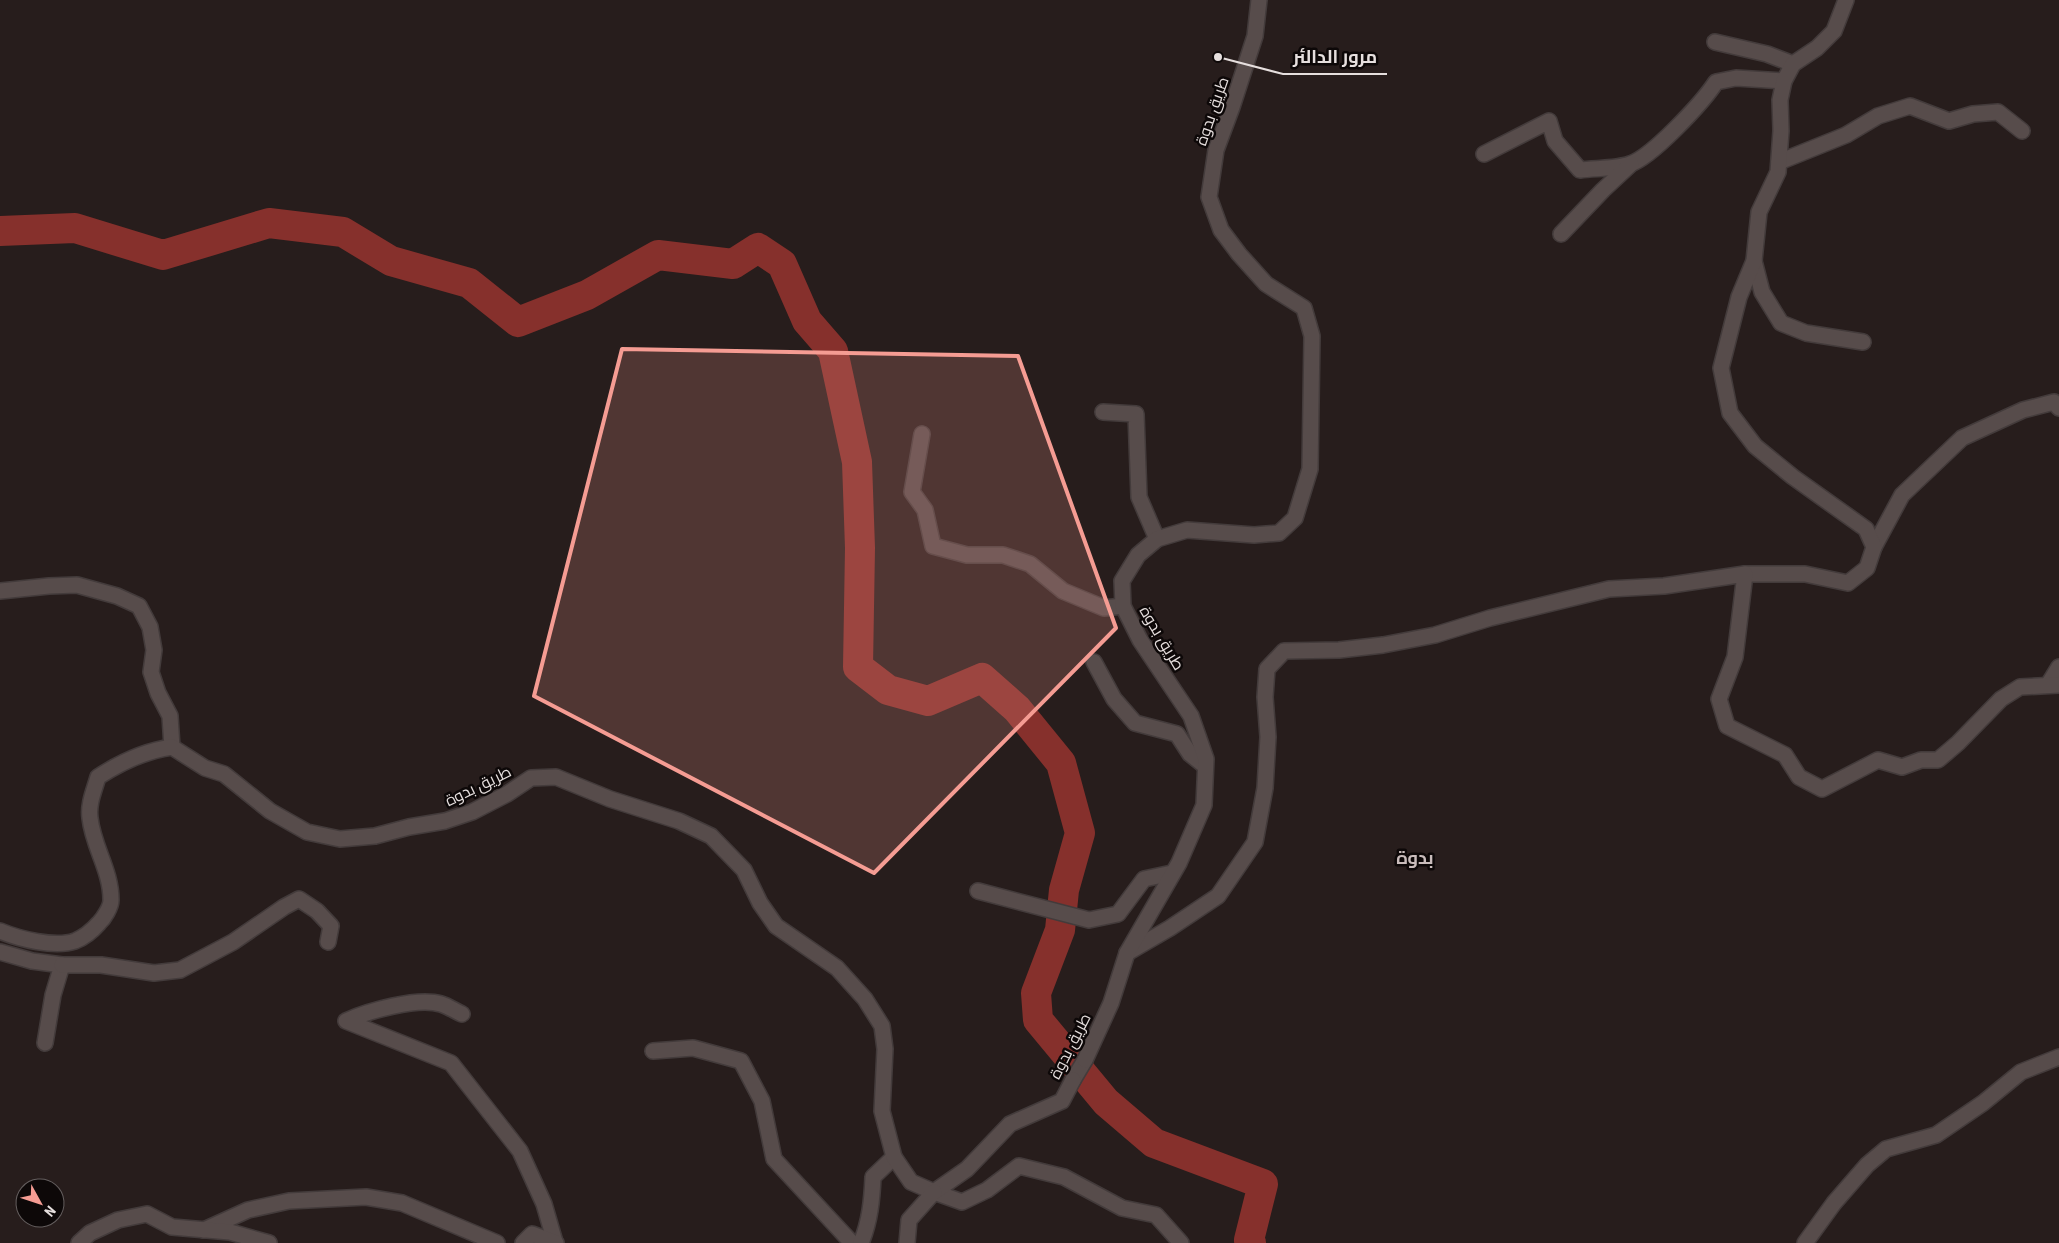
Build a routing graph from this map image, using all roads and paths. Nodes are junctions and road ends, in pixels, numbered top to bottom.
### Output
1 (1260, 0) edge
2 (1846, 0) edge
3 (1715, 42) dead end
4 (1792, 64) junction
5 (1784, 81) junction
6 (2022, 131) dead end
7 (1484, 154) dead end
8 (1779, 162) junction
9 (1631, 164) junction
10 (1561, 234) dead end
11 (1754, 261) junction
12 (1863, 342) dead end
13 (2059, 408) edge
14 (1102, 412) dead end
15 (922, 434) dead end
16 (1158, 539) junction
17 (1874, 547) junction
18 (1745, 574) junction
19 (0, 591) edge
20 (1123, 606) junction
21 (1094, 662) dead end
22 (2059, 668) edge
23 (2053, 685) edge
24 (172, 747) junction
25 (1206, 766) junction
26 (1172, 873) junction
27 (978, 891) dead end
28 (0, 931) edge
29 (328, 942) dead end
30 (0, 952) edge
31 (1127, 953) junction
32 (62, 965) junction
33 (462, 1014) dead end
34 (45, 1043) dead end
35 (653, 1051) dead end
36 (2059, 1056) edge
37 (894, 1157) junction
38 (934, 1192) junction
39 (204, 1230) junction
40 (79, 1243) edge
41 (269, 1243) edge
42 (497, 1243) edge
43 (524, 1243) edge
44 (556, 1243) edge
45 (852, 1243) edge
46 (861, 1243) edge
47 (907, 1243) edge
48 (1182, 1243) edge
49 (1805, 1243) edge

1 - 16 street, طريق بدوة
2 - 4 street
3 - 4 street
4 - 5 street
5 - 8 street
5 - 9 street
6 - 8 street
7 - 9 street
8 - 11 street
9 - 10 street
11 - 12 street
11 - 17 street
13 - 17 street
14 - 16 street
15 - 20 street
16 - 20 street, طريق بدوة
17 - 18 street
18 - 23 street
18 - 31 street
19 - 24 street
20 - 25 street, طريق بدوة
21 - 25 street
22 - 23 street
24 - 28 street
24 - 37 street, طريق بدوة
25 - 26 street, طريق بدوة
26 - 27 street
26 - 31 street, طريق بدوة
29 - 32 street
30 - 32 street
31 - 38 street, طريق بدوة
32 - 34 street
33 - 44 street
35 - 45 street
36 - 49 street
37 - 38 street, طريق بدوة
37 - 46 street
38 - 47 street, طريق بدوة
38 - 48 street
39 - 40 street
39 - 41 street
39 - 42 street
43 - 44 street

